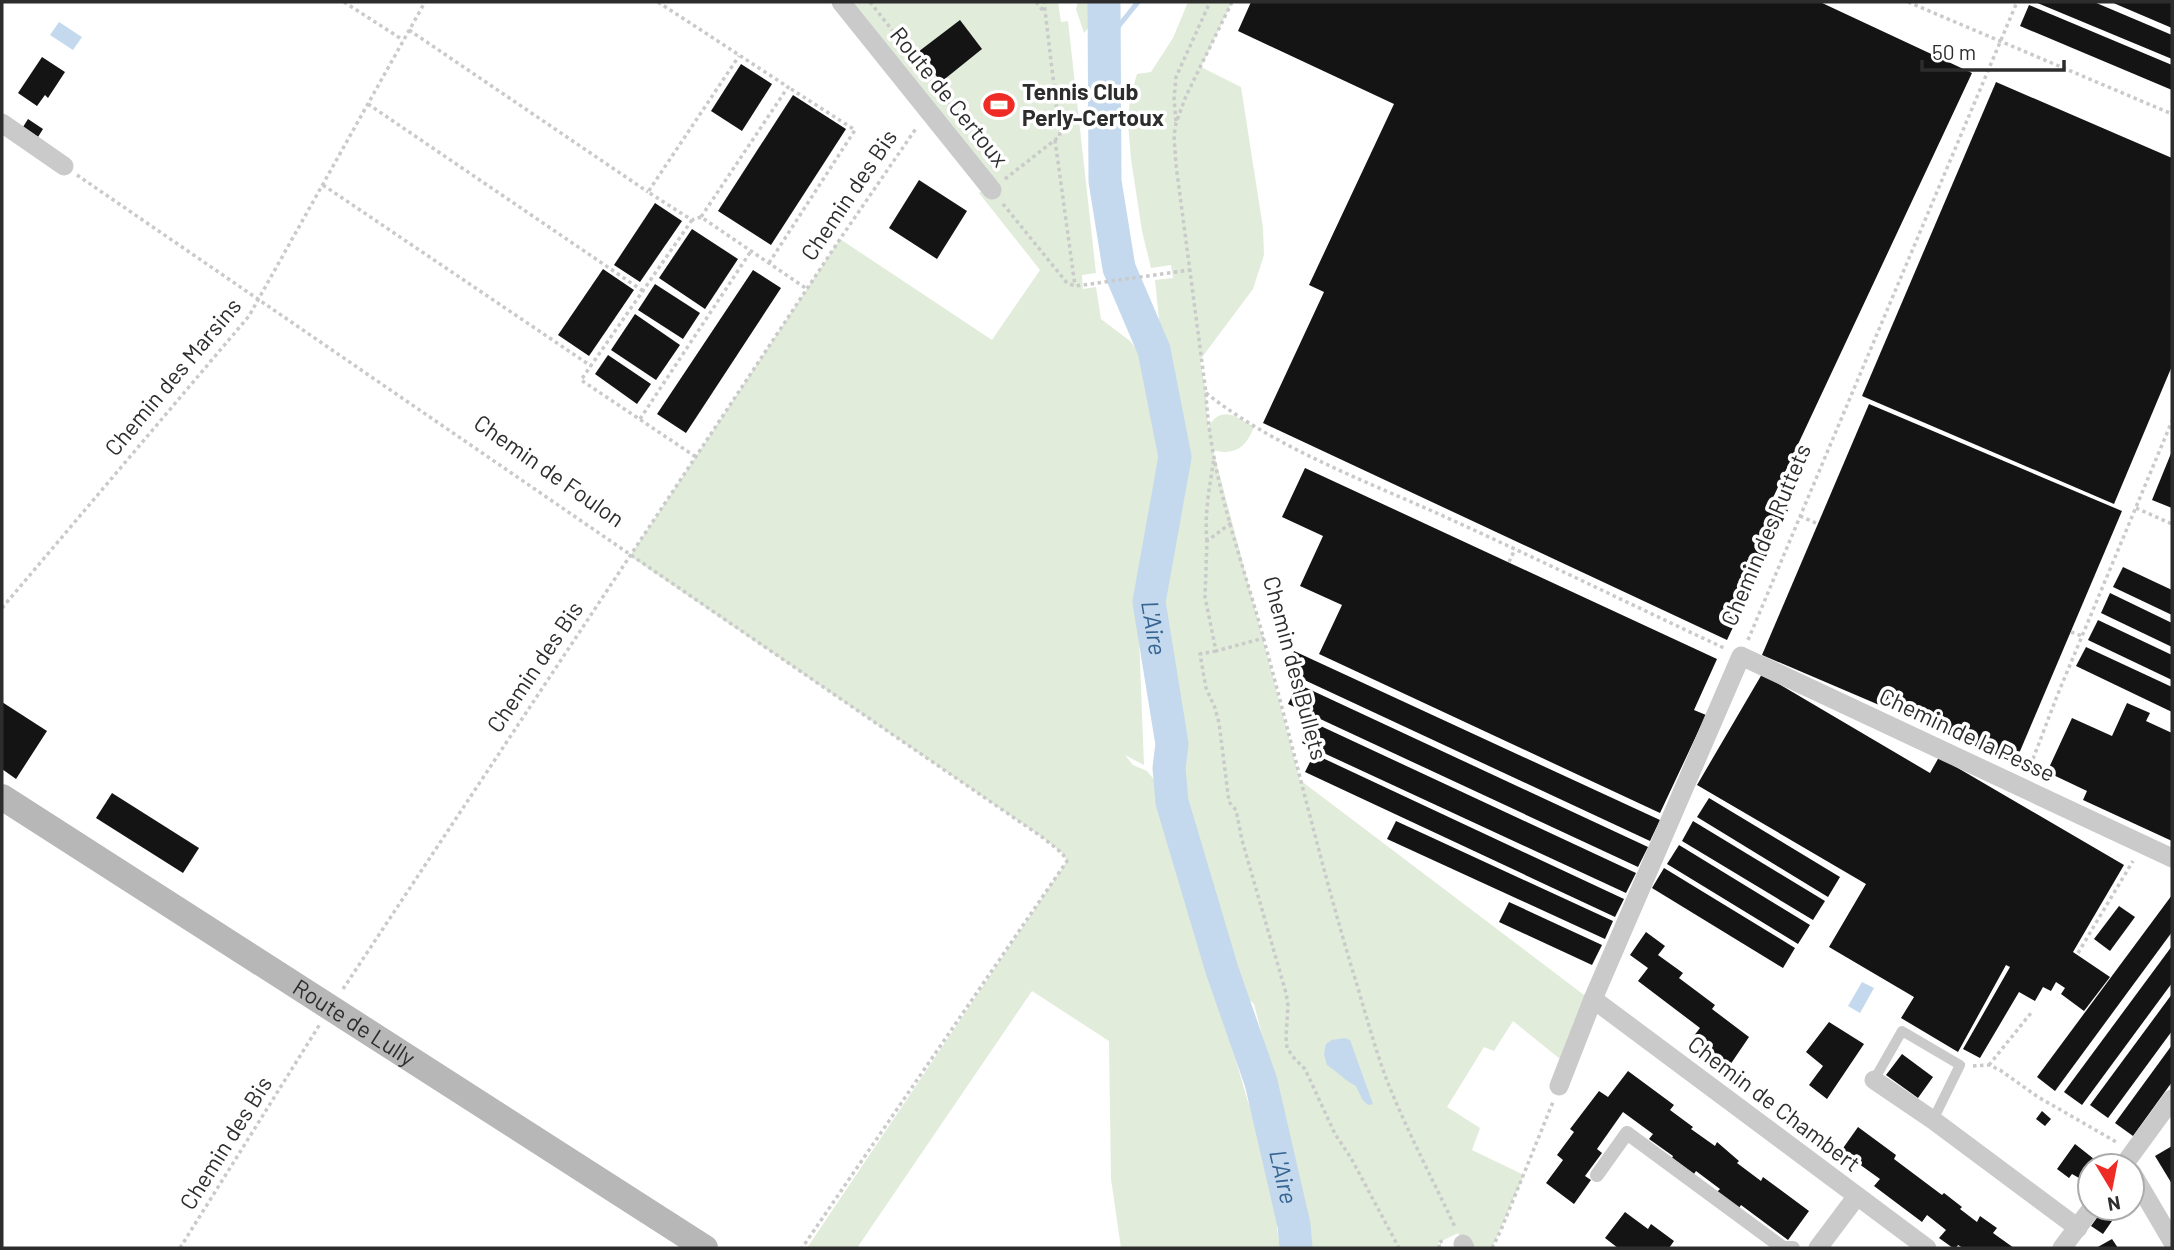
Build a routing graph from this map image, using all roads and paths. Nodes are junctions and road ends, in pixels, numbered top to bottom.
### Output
1 (344, 2) edge
2 (425, 2) edge
3 (658, 2) edge
4 (841, 2) edge
5 (870, 2) edge
6 (1036, 2) edge
7 (1044, 2) edge
8 (1210, 2) edge
9 (1231, 2) edge
10 (1908, 2) edge
11 (2017, 2) edge
12 (1046, 14) junction
13 (409, 30) junction
14 (403, 40) junction
15 (2000, 41) junction
16 (739, 56) junction
17 (788, 87) junction
18 (368, 104) junction
19 (930, 112) junction
20 (2172, 114) edge
21 (2, 123) edge
22 (1177, 123) junction
23 (1055, 140) junction
24 (982, 144) dead end
25 (64, 166) joint
26 (323, 185) junction
27 (992, 190) junction
28 (648, 192) junction
29 (701, 217) junction
30 (692, 220) junction
31 (751, 251) junction
32 (769, 264) junction
33 (1190, 270) junction
34 (1075, 286) junction
35 (807, 289) junction
36 (643, 291) junction
37 (258, 300) junction
38 (591, 366) junction
39 (1206, 393) junction
40 (640, 419) junction
41 (2172, 421) edge
42 (1214, 456) junction
43 (696, 457) junction
44 (2136, 508) junction
45 (1800, 516) junction
46 (1231, 523) junction
47 (1818, 524) dead end
48 (2172, 524) edge
49 (1207, 541) junction
50 (1515, 550) junction
51 (630, 556) junction
52 (1509, 562) dead end
53 (2, 608) edge
54 (2071, 632) dead end
55 (2082, 636) junction
56 (1264, 638) junction
57 (1216, 651) junction
58 (1741, 656) junction
59 (2022, 788) junction
60 (2, 797) edge
61 (2143, 844) junction
62 (2172, 858) edge
63 (2078, 953) dead end
64 (1593, 999) junction
65 (330, 1008) junction
66 (2031, 1013) dead end
67 (1960, 1065) junction
68 (1989, 1065) junction
69 (1874, 1080) joint
70 (1559, 1086) joint
71 (2172, 1098) edge
72 (1933, 1120) junction
73 (2112, 1152) edge
74 (2136, 1152) edge
75 (1597, 1175) dead end
76 (1857, 1196) junction
77 (2146, 1196) edge
78 (2082, 1222) edge
79 (2078, 1228) junction
80 (2172, 1241) edge
81 (1464, 1246) edge
82 (180, 1248) edge
83 (705, 1248) edge
84 (802, 1248) edge
85 (1399, 1248) edge
86 (1492, 1248) edge
87 (1793, 1248) edge
88 (1818, 1248) edge
89 (1927, 1248) edge
90 (2063, 1248) edge

1 - 14 path
2 - 13 path, Chemin des Marsins
3 - 16 path
4 - 19 street, Route de Certoux
5 - 24 path
6 - 12 path
7 - 12 path
8 - 22 path
9 - 22 path, Chemin des Bullets
10 - 15 path
11 - 15 path, Chemin des Ruttets
12 - 23 path
13 - 14 path, Chemin des Marsins
13 - 28 path
14 - 18 path, Chemin des Marsins
15 - 20 path
15 - 45 path, Chemin des Ruttets
16 - 17 path
16 - 28 path
17 - 29 path
17 - 32 path
18 - 26 path, Chemin des Marsins
18 - 36 path
19 - 27 street, Route de Certoux
19 - 35 path, Chemin des Bis
21 - 25 street
22 - 33 path, Chemin des Bullets
23 - 27 path
23 - 34 path
25 - 37 path, Chemin de Foulon
26 - 37 path, Chemin des Marsins
26 - 38 path
27 - 34 path
28 - 30 path
29 - 30 path
29 - 31 path
30 - 36 path
31 - 32 path
31 - 40 path
32 - 35 path
33 - 34 path
33 - 39 path, Chemin des Bullets
35 - 43 path, Chemin des Bis
36 - 38 path
37 - 51 path, Chemin de Foulon
37 - 53 path, Chemin des Marsins
38 - 40 path
39 - 42 path, Chemin des Bullets
39 - 50 path
40 - 43 path
41 - 44 path
42 - 46 path, Chemin des Bullets
42 - 49 path
43 - 51 path, Chemin des Bis
44 - 48 path
44 - 55 path
45 - 47 path
45 - 58 path, Chemin des Ruttets
46 - 49 path
46 - 56 path, Chemin des Bullets
49 - 57 path
50 - 52 path
50 - 58 path
51 - 65 path, Chemin des Bis
51 - 84 path, Chemin de Foulon
54 - 55 path
55 - 59 path
56 - 57 path
56 - 81 path, Chemin des Bullets
57 - 85 path
58 - 59 street, Chemin de la Pesse
58 - 64 street, Chemin des Ruttets
59 - 61 street, Chemin de la Pesse
60 - 65 main road, Route de Lully
61 - 62 street, Chemin de la Pesse
61 - 63 path
64 - 70 street, Chemin des Ruttets
64 - 76 street, Chemin de Chambert
65 - 82 path, Chemin des Bis
65 - 83 main road, Route de Lully
66 - 68 path
67 - 68 path
67 - 69 lane
67 - 72 lane
68 - 73 path
69 - 72 street
70 - 86 path
71 - 74 street
72 - 79 street
75 - 87 street
76 - 88 street
76 - 89 street, Chemin de Chambert
77 - 80 street
78 - 79 street
79 - 90 street

